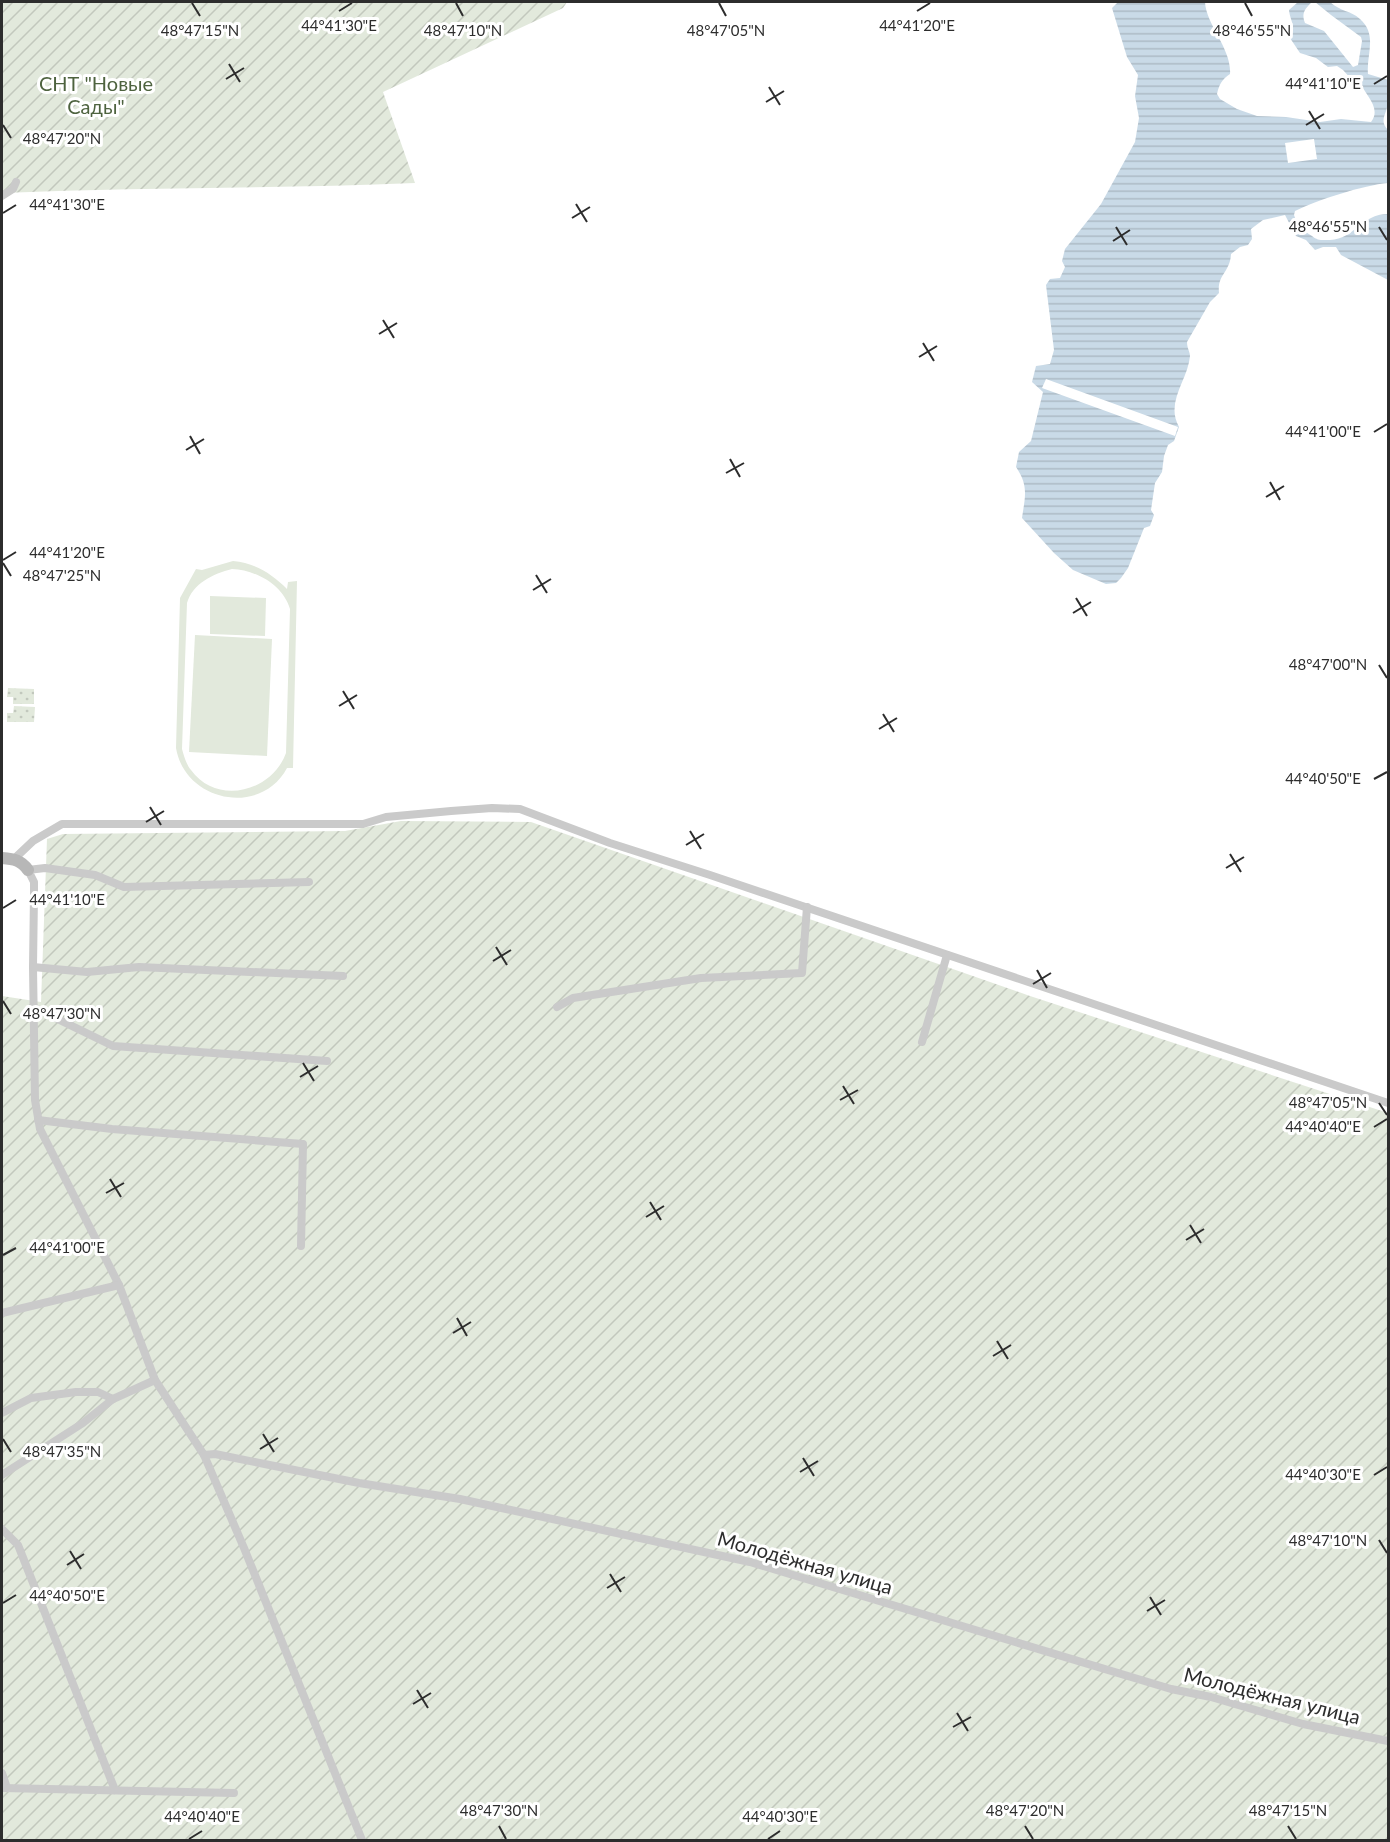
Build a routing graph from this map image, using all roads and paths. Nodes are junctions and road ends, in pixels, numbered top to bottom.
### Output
1 (16, 182) dead end
2 (2, 196) edge
3 (8, 858) edge
4 (28, 870) junction
5 (309, 882) dead end
6 (807, 907) junction
7 (947, 955) junction
8 (33, 967) junction
9 (343, 976) dead end
10 (33, 1007) junction
11 (557, 1007) dead end
12 (922, 1042) dead end
13 (327, 1060) dead end
14 (1389, 1102) edge
15 (38, 1120) junction
16 (301, 1246) dead end
17 (119, 1285) junction
18 (2, 1313) edge
19 (156, 1380) junction
20 (113, 1399) junction
21 (2, 1413) edge
22 (204, 1455) junction
23 (2, 1475) edge
24 (2, 1529) edge
25 (1389, 1741) edge
26 (2, 1773) edge
27 (4, 1788) edge
28 (115, 1790) junction
29 (234, 1793) dead end
30 (362, 1840) edge

1 - 2 street
3 - 4 street
3 - 6 street
4 - 5 street
4 - 8 street
6 - 7 street
6 - 11 street
7 - 12 street
7 - 14 street
8 - 9 street
8 - 10 street
10 - 13 street
10 - 15 street
15 - 16 street
15 - 17 street
17 - 18 street
17 - 19 street
19 - 20 street
19 - 22 street
20 - 21 street
20 - 23 street
22 - 25 street, Молодёжная улица
22 - 30 street
24 - 28 street
26 - 27 street
27 - 28 street
28 - 29 street

